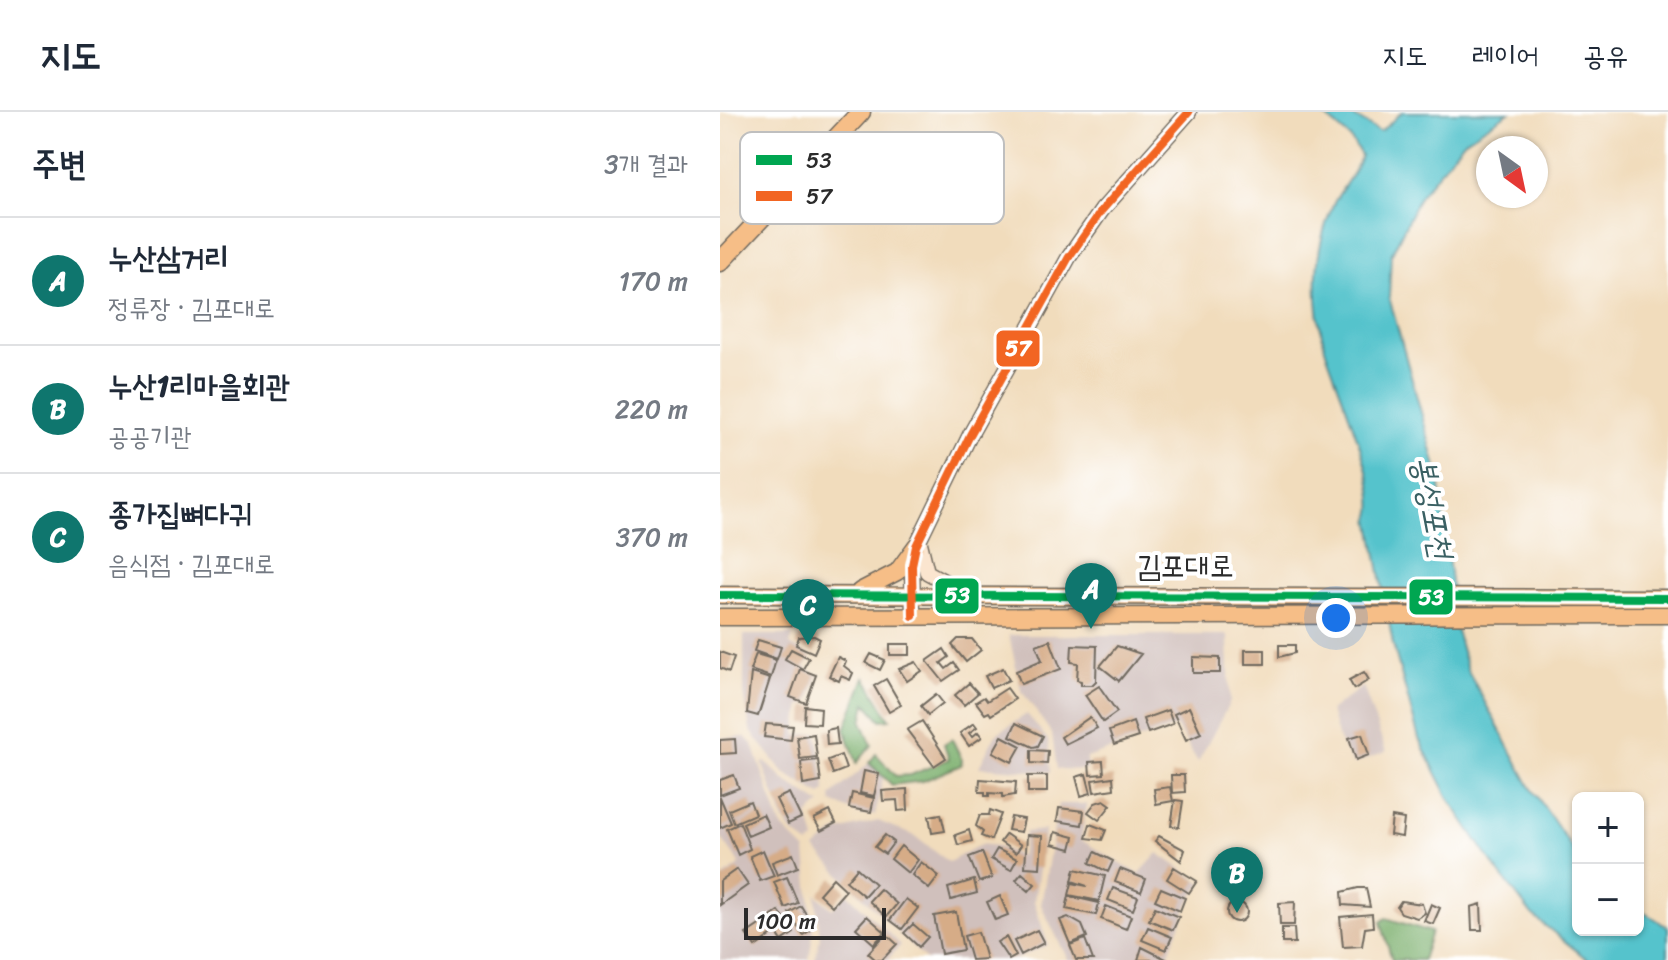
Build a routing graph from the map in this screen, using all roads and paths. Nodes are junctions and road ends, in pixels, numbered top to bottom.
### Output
1 (847, 112) edge
2 (861, 112) edge
3 (1189, 112) edge
4 (828, 132) edge
5 (842, 132) edge
6 (742, 224) edge
7 (756, 224) edge
8 (720, 247) edge
9 (720, 262) edge
10 (918, 541) junction
11 (858, 594) junction
12 (913, 594) junction
13 (967, 594) junction
14 (1083, 594) junction
15 (720, 595) edge
16 (1668, 598) edge
17 (1668, 615) edge
18 (865, 616) junction
19 (913, 616) junction
20 (1083, 616) junction
21 (720, 617) edge

1 - 4 highway
2 - 5 highway
3 - 10 street
6 - 8 highway
7 - 9 highway
10 - 11 main road
10 - 12 street
10 - 13 street
11 - 12 main road, 김포대로
11 - 15 main road, 김포대로
11 - 18 main road
12 - 13 main road, 김포대로
12 - 19 street
13 - 14 main road, 김포대로
14 - 16 main road, 김포대로
14 - 20 main road
17 - 20 main road, 김포대로
18 - 19 main road, 김포대로
18 - 21 main road, 김포대로
19 - 20 main road, 김포대로

